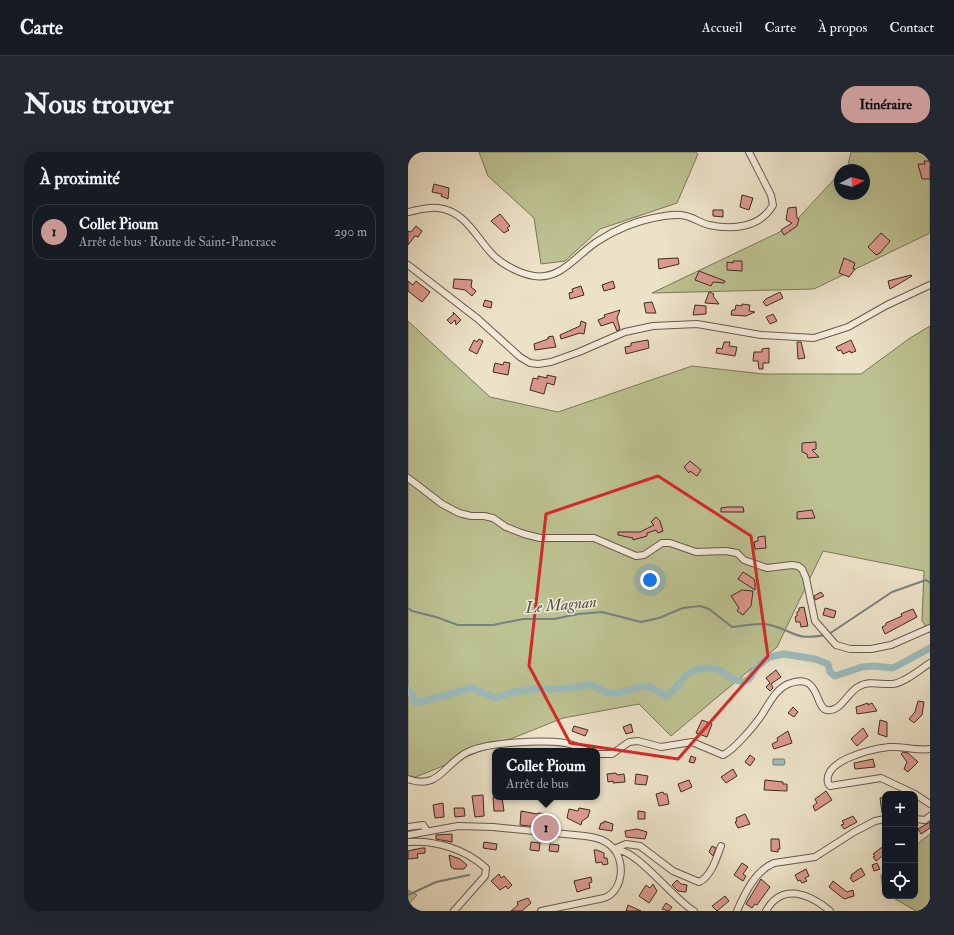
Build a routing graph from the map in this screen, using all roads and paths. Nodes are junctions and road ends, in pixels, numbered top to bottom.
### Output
1 (749, 152) edge
2 (408, 212) edge
3 (408, 266) edge
4 (930, 285) edge
5 (408, 478) edge
6 (930, 628) edge
7 (930, 663) edge
8 (580, 748) edge
9 (930, 749) edge
10 (600, 754) edge
11 (408, 779) edge
12 (909, 791) edge
13 (918, 796) edge
14 (930, 804) edge
15 (930, 816) edge
16 (918, 819) edge
17 (882, 820) edge
18 (408, 827) edge
19 (428, 831) junction
20 (408, 835) edge
21 (408, 842) edge
22 (720, 846) dead end
23 (615, 850) junction
24 (454, 911) edge
25 (541, 911) edge
26 (694, 911) edge
27 (737, 911) edge
28 (766, 911) edge
29 (830, 911) edge

1 - 2 street
3 - 4 street
5 - 6 street
7 - 10 street
8 - 11 street
9 - 12 street
13 - 14 street
15 - 16 street
17 - 27 street
18 - 19 street
19 - 20 street
19 - 23 street
21 - 24 street
22 - 23 street
23 - 25 street
23 - 26 street
28 - 29 street

